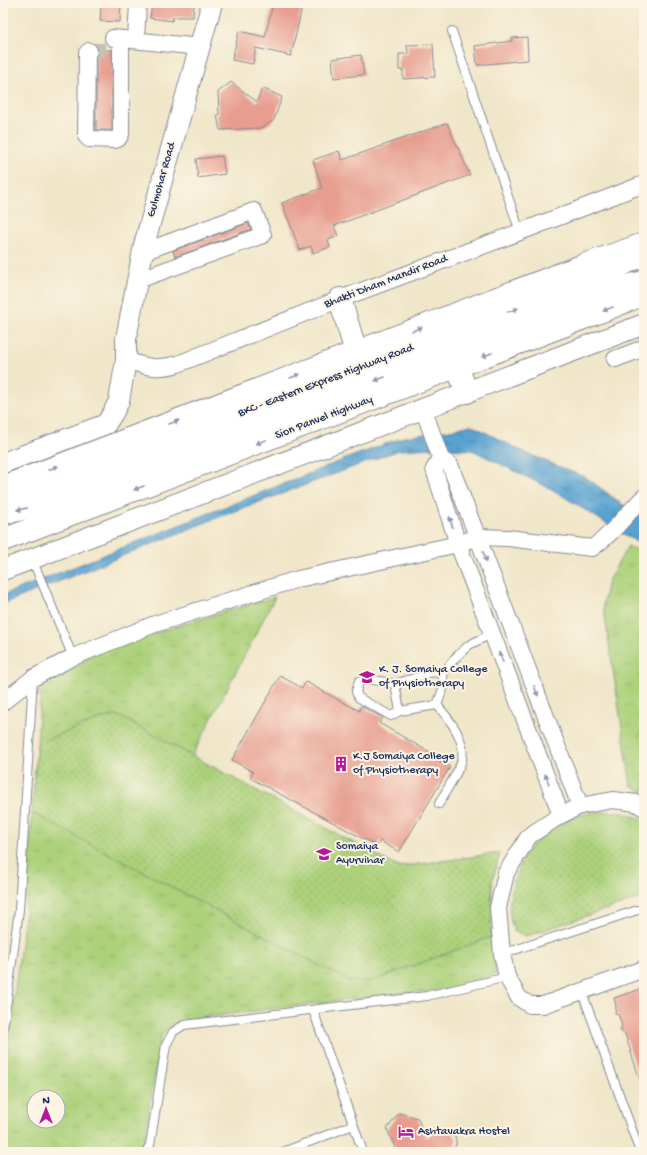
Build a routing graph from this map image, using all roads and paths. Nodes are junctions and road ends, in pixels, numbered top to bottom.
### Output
1 (138, 3) edge
2 (212, 3) edge
3 (452, 31) dead end
4 (122, 44) junction
5 (200, 47) junction
6 (89, 51) dead end
7 (644, 184) edge
8 (520, 232) junction
9 (164, 244) junction
10 (644, 244) edge
11 (143, 252) junction
12 (644, 254) edge
13 (170, 269) junction
14 (138, 280) junction
15 (644, 282) edge
16 (644, 294) edge
17 (340, 299) junction
18 (644, 324) edge
19 (644, 348) edge
20 (356, 352) junction
21 (414, 356) junction
22 (614, 358) dead end
23 (126, 360) junction
24 (457, 367) junction
25 (468, 392) junction
26 (426, 416) junction
27 (440, 456) junction
28 (3, 464) edge
29 (3, 487) edge
30 (3, 495) edge
31 (644, 497) edge
32 (3, 513) edge
33 (477, 537) junction
34 (3, 540) edge
35 (458, 544) junction
36 (35, 567) junction
37 (3, 570) edge
38 (498, 624) junction
39 (73, 657) junction
40 (443, 674) junction
41 (33, 678) junction
42 (395, 684) junction
43 (3, 702) edge
44 (437, 705) junction
45 (400, 711) junction
46 (439, 804) dead end
47 (580, 806) junction
48 (644, 808) edge
49 (561, 815) junction
50 (644, 908) edge
51 (502, 954) junction
52 (644, 969) edge
53 (507, 977) junction
54 (582, 992) junction
55 (313, 1010) junction
56 (3, 1029) edge
57 (353, 1125) junction
58 (146, 1152) edge
59 (283, 1152) edge
60 (363, 1152) edge
61 (640, 1152) edge

1 - 4 street
2 - 5 street, Gulmohar Road
3 - 8 lane
4 - 5 street
4 - 6 street
5 - 11 street, Gulmohar Road
7 - 8 street, Bhakti Dham Mandir Road
8 - 17 street, Bhakti Dham Mandir Road
9 - 11 street
9 - 13 street
9 - 13 street
20 -> 10 main road
11 - 14 street, Gulmohar Road
21 -> 12 main road, BKC - Eastern Express Highway Road
13 - 14 street
14 - 23 street, Gulmohar Road
15 - 21 main road, BKC - Eastern Express Highway Road
16 -> 24 main road, Sion Panvel Highway
17 - 20 main road
17 - 23 street, Bhakti Dham Mandir Road
18 - 25 street
19 - 22 street
29 -> 20 main road
21 - 30 main road, BKC - Eastern Express Highway Road
21 -> 32 main road, BKC - Eastern Express Highway Road
23 - 28 street, Gulmohar Road
24 - 25 main road
24 -> 34 main road, Sion Panvel Highway
25 - 26 street
26 - 27 street
26 - 36 street
27 - 33 street
35 -> 27 street
31 - 33 street
33 - 35 street
33 -> 38 street
35 - 38 street
35 - 39 street
36 - 37 street
36 - 39 lane
38 - 40 lane
38 -> 47 street
49 -> 38 street
39 - 41 street
40 - 42 lane
40 - 44 lane
41 - 43 street
41 - 56 lane
42 - 45 lane
42 - 45 lane
44 - 45 lane
44 - 46 lane
47 - 48 street
47 - 49 street
49 - 51 street
50 - 51 lane
51 - 53 street
52 - 54 street
53 - 54 street
53 - 55 lane
54 - 61 lane
55 - 57 lane
55 - 58 lane
57 - 59 lane
57 - 60 lane

